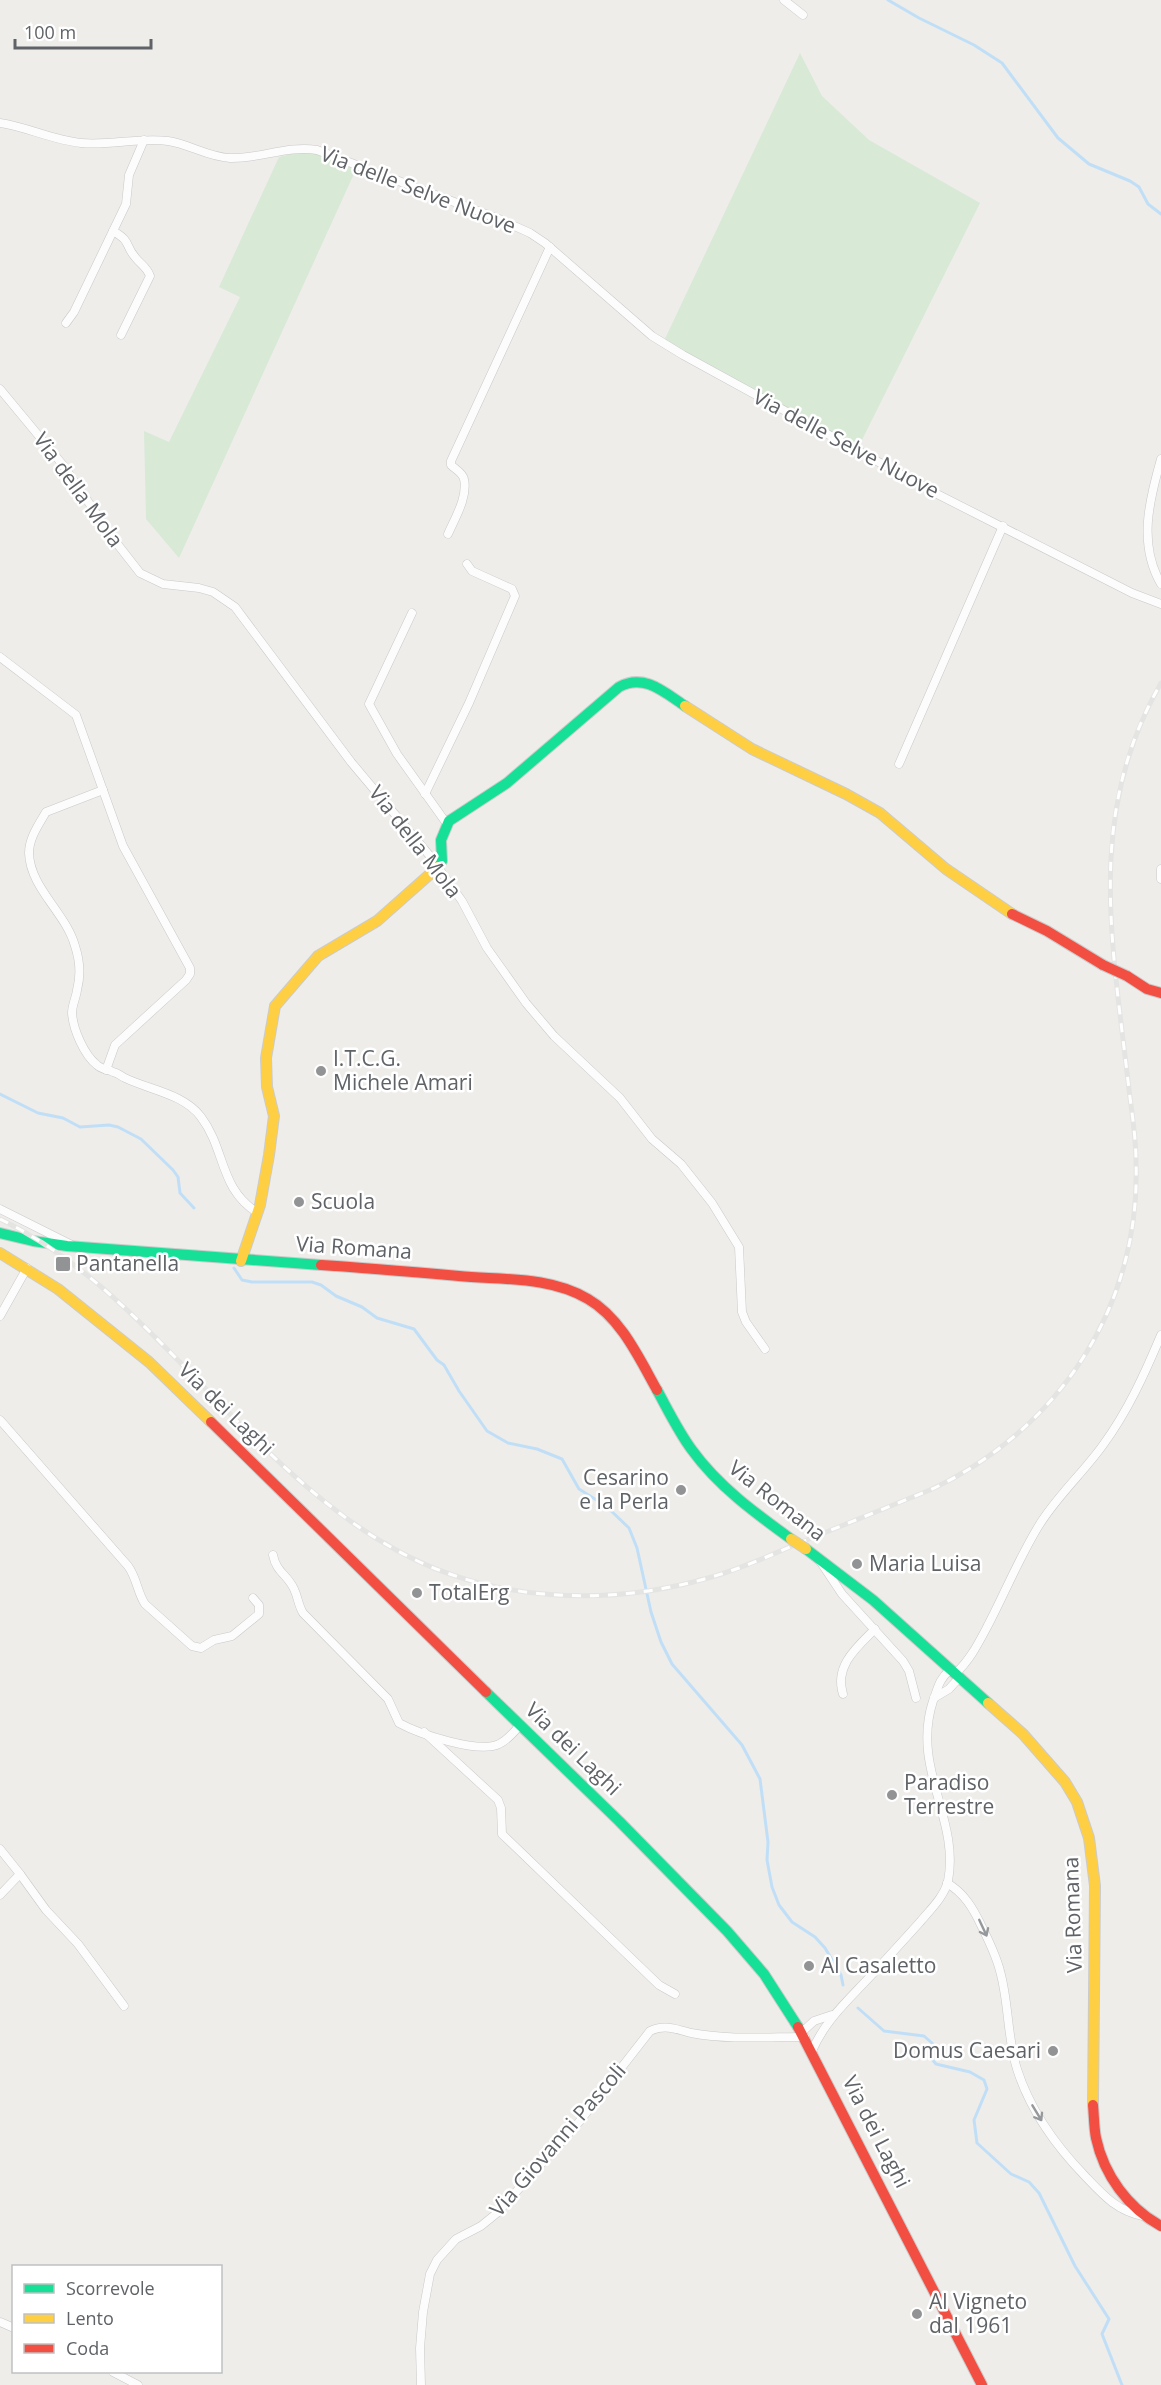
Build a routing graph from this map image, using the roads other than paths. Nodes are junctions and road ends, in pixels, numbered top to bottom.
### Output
1 (784, 0) edge
2 (802, 15) dead end
3 (0, 123) edge
4 (144, 140) junction
5 (113, 231) junction
6 (550, 247) junction
7 (66, 323) dead end
8 (121, 335) dead end
9 (0, 389) edge
10 (1161, 459) edge
11 (1003, 526) junction
12 (448, 534) dead end
13 (467, 564) dead end
14 (1161, 584) edge
15 (1161, 604) edge
16 (411, 613) dead end
17 (0, 657) edge
18 (899, 764) dead end
19 (103, 789) junction
20 (425, 794) junction
21 (447, 824) junction
22 (438, 867) junction
23 (1161, 869) edge
24 (1161, 879) edge
25 (1161, 993) edge
26 (106, 1070) junction
27 (0, 1209) edge
28 (258, 1213) junction
29 (0, 1233) edge
30 (71, 1245) junction
31 (0, 1253) edge
32 (242, 1261) junction
33 (27, 1269) junction
34 (0, 1316) edge
35 (1161, 1335) edge
36 (765, 1349) dead end
37 (0, 1420) edge
38 (273, 1555) dead end
39 (818, 1557) junction
40 (253, 1598) dead end
41 (875, 1629) junction
42 (954, 1674) junction
43 (843, 1694) dead end
44 (916, 1698) dead end
45 (934, 1698) junction
46 (520, 1725) junction
47 (424, 1732) junction
48 (0, 1849) edge
49 (20, 1874) junction
50 (947, 1883) junction
51 (0, 1895) edge
52 (675, 1994) dead end
53 (124, 2006) dead end
54 (832, 2015) junction
55 (793, 2018) junction
56 (814, 2021) junction
57 (804, 2036) junction
58 (820, 2036) junction
59 (812, 2051) junction
60 (1143, 2216) junction
61 (1161, 2226) edge
62 (115, 2373) edge
63 (138, 2385) edge
64 (421, 2385) edge
65 (982, 2385) edge

1 - 2 street
3 - 4 street, Via delle Selve Nuove
4 - 5 street
4 - 6 street, Via delle Selve Nuove
5 - 7 street
5 - 8 street
6 - 11 street, Via delle Selve Nuove
6 - 12 street
9 - 22 street, Via della Mola
10 - 14 street
11 - 15 street, Via delle Selve Nuove
11 - 18 street
13 - 20 street
16 - 20 street
17 - 19 street
19 - 26 street
19 - 26 street
20 - 21 street
21 - 22 street
21 - 25 street, bridge
22 - 28 street
22 - 36 street, Via della Mola
23 - 24 street
26 - 28 street
27 - 30 street
28 - 32 street
29 - 30 street, Via Romana
30 - 32 street, Via Romana
31 - 33 street, Via dei Laghi
32 - 39 street, Via Romana, bridge
33 - 34 street
33 - 46 street, Via dei Laghi
35 - 42 street
37 - 40 street
38 - 47 street
39 - 41 street
39 - 42 street, Via Romana
41 - 43 street
41 - 44 street
42 - 45 street
42 - 45 street
42 - 60 street, Via Romana
45 - 50 street
46 - 47 street
46 - 55 street, Via dei Laghi
47 - 52 street
48 - 49 street
49 - 51 street
49 - 53 street
50 - 54 street
50 -> 60 street
54 - 56 street
54 - 58 street
55 - 56 street
55 - 57 street, Via dei Laghi
56 - 57 street
57 - 58 street, Via Giovanni Pascoli
57 - 59 street, Via dei Laghi
57 - 64 street, Via Giovanni Pascoli
58 - 59 street
59 - 65 street, Via dei Laghi
60 - 61 street, Via Romana
62 - 63 street

